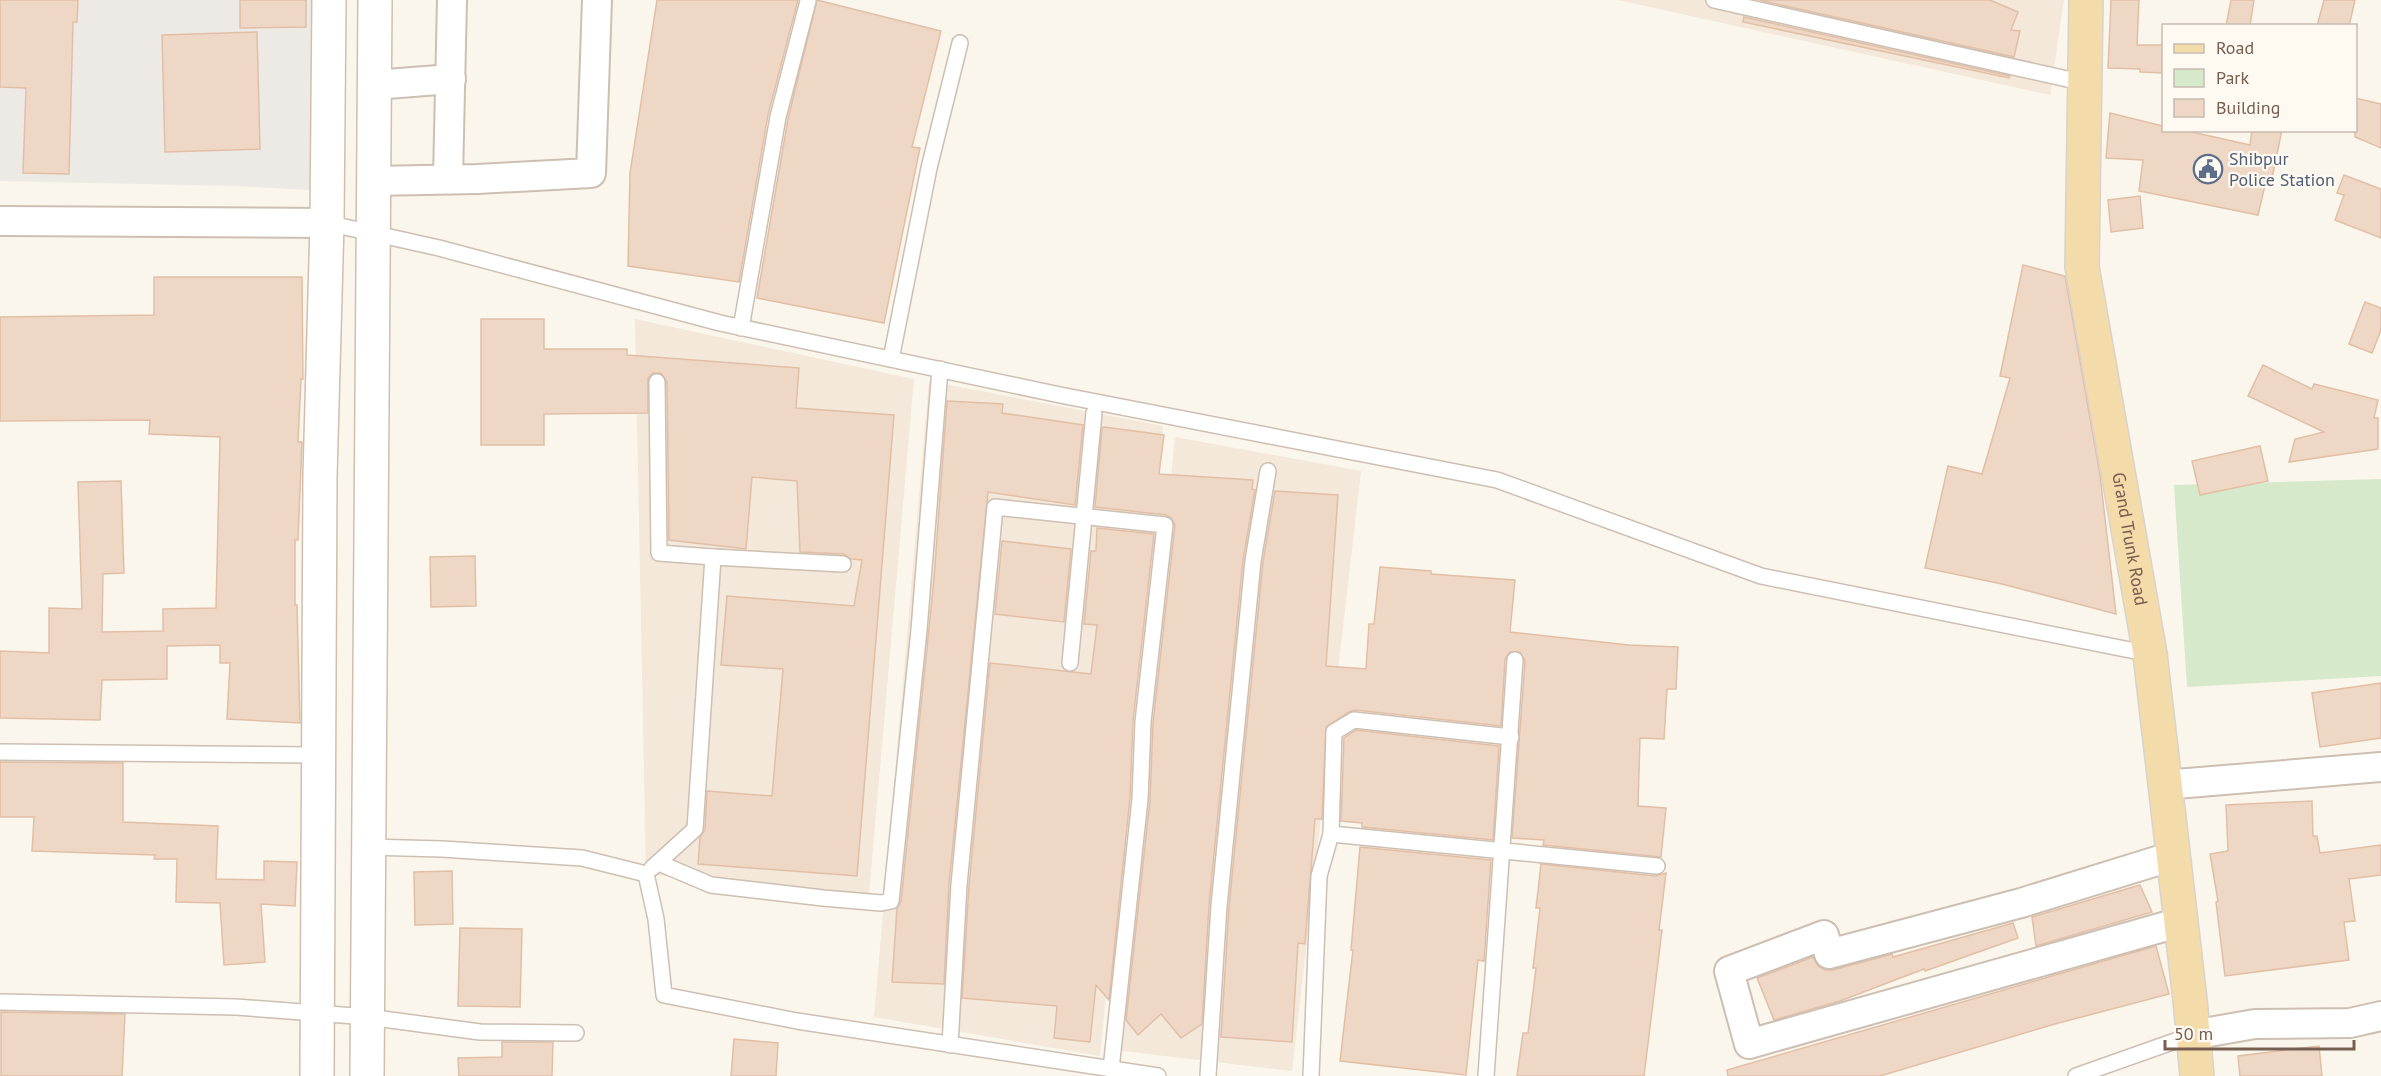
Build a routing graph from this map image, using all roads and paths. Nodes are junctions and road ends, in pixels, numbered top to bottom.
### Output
1 (329, 0) edge
2 (375, 0) edge
3 (452, 0) edge
4 (597, 0) edge
5 (1714, 0) edge
6 (808, 1) edge
7 (2083, 1) edge
8 (960, 43) dead end
9 (451, 79) junction
10 (2085, 83) junction
11 (374, 85) junction
12 (448, 180) junction
13 (372, 181) junction
14 (0, 221) edge
15 (327, 223) junction
16 (372, 234) junction
17 (741, 328) junction
18 (891, 359) junction
19 (940, 369) junction
20 (657, 382) dead end
21 (1094, 413) dead end
22 (1268, 471) dead end
23 (1085, 518) junction
24 (713, 557) junction
25 (843, 564) dead end
26 (2150, 654) junction
27 (1515, 660) dead end
28 (1070, 663) dead end
29 (1511, 736) junction
30 (0, 753) edge
31 (319, 755) junction
32 (2381, 766) edge
33 (2164, 785) junction
34 (1331, 834) junction
35 (368, 847) junction
36 (1503, 850) junction
37 (2173, 856) junction
38 (659, 862) junction
39 (1657, 866) dead end
40 (646, 874) junction
41 (2181, 922) junction
42 (0, 1002) edge
43 (319, 1012) junction
44 (2381, 1016) edge
45 (368, 1017) junction
46 (576, 1033) dead end
47 (2192, 1035) junction
48 (950, 1045) junction
49 (1111, 1069) junction
50 (317, 1076) edge
51 (367, 1076) edge
52 (1158, 1076) edge
53 (1208, 1076) edge
54 (1311, 1076) edge
55 (1486, 1076) edge
56 (2076, 1076) edge
57 (2197, 1076) edge

1 - 15 main road
2 - 11 main road
3 - 9 street
4 - 12 street
5 - 10 lane
6 - 17 lane
7 - 10 main road, Grand Trunk Road
8 - 18 lane
9 - 11 street
9 - 12 street
10 - 26 main road, Grand Trunk Road
11 - 13 main road
12 - 13 street
13 - 16 main road
14 - 15 street
15 - 16 lane
15 - 31 main road
16 - 17 lane
16 - 35 main road
17 - 18 lane
18 - 19 lane
19 - 26 lane
19 - 38 lane
20 - 24 lane
21 - 23 lane
22 - 53 lane
23 - 28 lane
23 - 48 lane
23 - 49 lane
24 - 25 lane
24 - 38 lane
26 - 33 main road, Grand Trunk Road
27 - 29 lane
29 - 34 lane
29 - 36 lane
30 - 31 lane
31 - 43 main road
32 - 33 street
33 - 37 main road, Grand Trunk Road
34 - 36 lane
34 - 54 lane
35 - 40 lane
35 - 45 main road
36 - 39 lane
36 - 55 lane
37 - 41 main road, Grand Trunk Road
37 - 41 street
38 - 40 lane
40 - 48 lane
41 - 47 main road, Grand Trunk Road
42 - 43 lane
43 - 45 lane
43 - 50 main road
44 - 47 street
45 - 46 lane
45 - 51 main road
47 - 56 lane
47 - 57 main road, Grand Trunk Road
48 - 49 lane
49 - 52 lane

